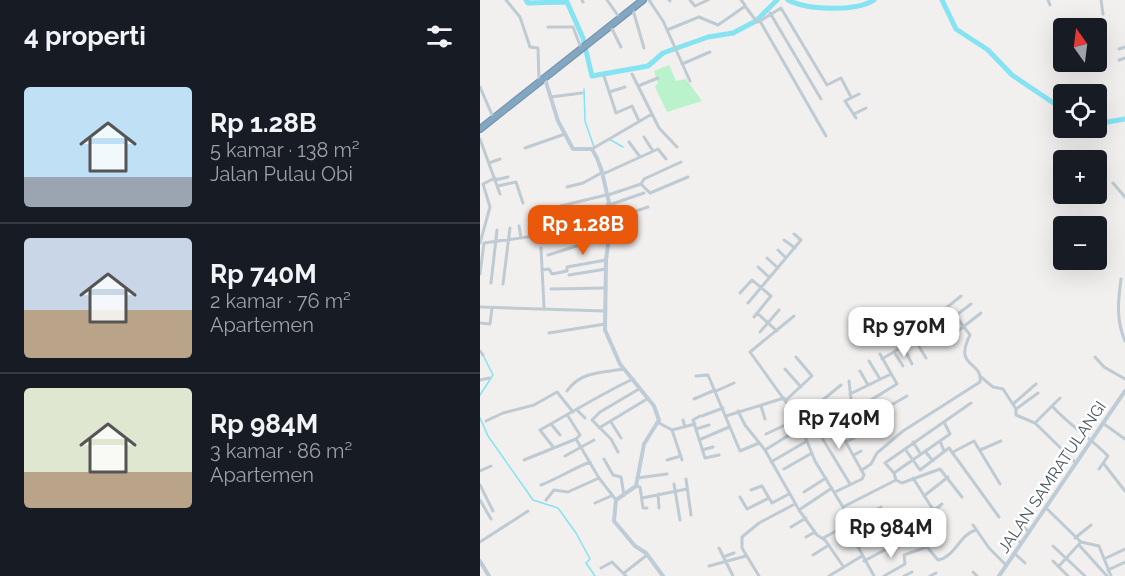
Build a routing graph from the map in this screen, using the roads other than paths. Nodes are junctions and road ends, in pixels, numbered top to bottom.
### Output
1 (506, 0) edge
2 (607, 0) edge
3 (643, 0) edge
4 (649, 0) edge
5 (690, 0) edge
6 (708, 0) edge
7 (741, 0) edge
8 (1048, 0) edge
9 (1101, 0) edge
10 (1050, 5) dead end
11 (745, 6) junction
12 (632, 9) junction
13 (770, 13) junction
14 (1103, 14) dead end
15 (620, 18) junction
16 (757, 20) junction
17 (610, 26) junction
18 (549, 27) dead end
19 (667, 30) junction
20 (584, 47) junction
21 (621, 47) dead end
22 (1125, 47) edge
23 (644, 48) dead end
24 (1119, 50) dead end
25 (710, 52) dead end
26 (1125, 58) edge
27 (1119, 60) dead end
28 (682, 64) junction
29 (632, 74) dead end
30 (604, 76) dead end
31 (658, 78) dead end
32 (543, 81) junction
33 (690, 81) dead end
34 (638, 86) junction
35 (480, 87) edge
36 (625, 87) dead end
37 (609, 92) junction
38 (582, 93) dead end
39 (859, 94) dead end
40 (551, 97) junction
41 (851, 98) junction
42 (821, 99) dead end
43 (866, 108) dead end
44 (652, 114) junction
45 (494, 118) junction
46 (639, 121) junction
47 (480, 129) edge
48 (565, 134) junction
49 (826, 136) dead end
50 (644, 137) dead end
51 (480, 139) edge
52 (629, 142) dead end
53 (677, 147) dead end
54 (525, 148) dead end
55 (593, 148) junction
56 (653, 151) junction
57 (640, 157) junction
58 (500, 159) dead end
59 (666, 159) dead end
60 (681, 162) dead end
61 (489, 163) junction
62 (603, 173) junction
63 (508, 177) dead end
64 (688, 177) dead end
65 (495, 179) junction
66 (1113, 183) dead end
67 (641, 184) junction
68 (498, 186) junction
69 (567, 187) dead end
70 (500, 194) dead end
71 (644, 194) dead end
72 (607, 195) junction
73 (1125, 197) edge
74 (523, 203) dead end
75 (609, 205) junction
76 (648, 207) dead end
77 (544, 210) dead end
78 (607, 220) junction
79 (530, 221) dead end
80 (543, 224) dead end
81 (519, 226) dead end
82 (531, 226) junction
83 (510, 228) dead end
84 (497, 230) dead end
85 (794, 234) dead end
86 (610, 235) junction
87 (532, 236) junction
88 (521, 238) junction
89 (508, 240) junction
90 (784, 240) dead end
91 (496, 241) junction
92 (480, 243) edge
93 (541, 248) dead end
94 (795, 248) junction
95 (778, 250) dead end
96 (548, 255) dead end
97 (767, 258) dead end
98 (786, 258) junction
99 (606, 261) junction
100 (758, 267) dead end
101 (606, 268) junction
102 (778, 268) junction
103 (542, 270) junction
104 (480, 274) edge
105 (569, 274) dead end
106 (769, 277) junction
107 (1121, 279) dead end
108 (491, 283) dead end
109 (503, 284) dead end
110 (761, 287) junction
111 (606, 288) junction
112 (552, 289) dead end
113 (740, 293) dead end
114 (960, 296) dead end
115 (748, 303) dead end
116 (971, 304) dead end
117 (948, 306) junction
118 (480, 307) edge
119 (544, 307) junction
120 (492, 308) junction
121 (779, 310) dead end
122 (604, 311) junction
123 (940, 313) dead end
124 (981, 313) dead end
125 (794, 316) dead end
126 (956, 316) junction
127 (480, 323) edge
128 (768, 323) junction
129 (946, 323) dead end
130 (604, 324) junction
131 (963, 327) junction
132 (908, 328) dead end
133 (777, 331) junction
134 (760, 332) dead end
135 (549, 333) dead end
136 (954, 334) dead end
137 (915, 339) junction
138 (1125, 341) edge
139 (903, 346) junction
140 (894, 352) junction
141 (880, 354) dead end
142 (796, 357) dead end
143 (1095, 357) dead end
144 (926, 358) dead end
145 (882, 359) junction
146 (869, 361) dead end
147 (912, 364) dead end
148 (903, 366) dead end
149 (624, 369) junction
150 (785, 369) dead end
151 (860, 371) dead end
152 (891, 374) junction
153 (696, 376) dead end
154 (981, 377) junction
155 (489, 378) dead end
156 (633, 379) junction
157 (880, 379) junction
158 (1125, 379) edge
159 (480, 380) edge
160 (849, 381) dead end
161 (735, 383) dead end
162 (1036, 384) dead end
163 (841, 385) dead end
164 (868, 385) junction
165 (801, 387) junction
166 (639, 389) junction
167 (715, 390) junction
168 (567, 391) dead end
169 (1038, 393) dead end
170 (1124, 393) edge
171 (850, 394) junction
172 (907, 396) dead end
173 (1060, 398) dead end
174 (647, 399) junction
175 (694, 399) dead end
176 (785, 399) junction
177 (971, 403) dead end
178 (852, 404) junction
179 (1012, 404) junction
180 (761, 406) junction
181 (1053, 407) junction
182 (723, 408) junction
183 (856, 409) junction
184 (1016, 409) junction
185 (793, 410) junction
186 (575, 411) junction
187 (738, 411) junction
188 (807, 412) junction
189 (568, 416) junction
190 (726, 416) junction
191 (827, 417) junction
192 (585, 418) dead end
193 (765, 419) dead end
194 (798, 419) junction
195 (859, 419) junction
196 (683, 420) dead end
197 (486, 421) dead end
198 (610, 421) junction
199 (813, 421) junction
200 (944, 422) junction
201 (659, 423) junction
202 (1035, 423) junction
203 (551, 424) junction
204 (1104, 424) junction
205 (709, 425) dead end
206 (685, 427) junction
207 (695, 427) junction
208 (729, 427) junction
209 (802, 427) junction
210 (599, 429) junction
211 (838, 429) junction
212 (672, 430) junction
213 (766, 434) dead end
214 (560, 435) dead end
215 (858, 436) dead end
216 (621, 438) dead end
217 (576, 439) junction
218 (1125, 439) edge
219 (594, 440) dead end
220 (699, 440) junction
221 (807, 441) junction
222 (913, 441) junction
223 (940, 441) junction
224 (1001, 441) dead end
225 (1092, 441) junction
226 (846, 442) junction
227 (759, 443) junction
228 (582, 447) junction
229 (713, 447) dead end
230 (554, 448) junction
231 (905, 449) junction
232 (702, 450) junction
233 (765, 450) junction
234 (924, 450) junction
235 (980, 450) junction
236 (861, 451) dead end
237 (944, 451) junction
238 (618, 452) dead end
239 (953, 452) junction
240 (812, 453) junction
241 (920, 453) junction
242 (719, 455) dead end
243 (854, 455) junction
244 (565, 456) dead end
245 (604, 459) dead end
246 (913, 459) junction
247 (524, 460) dead end
248 (667, 460) dead end
249 (933, 461) junction
250 (590, 462) junction
251 (771, 462) junction
252 (1076, 463) junction
253 (1104, 464) junction
254 (491, 466) dead end
255 (1099, 469) dead end
256 (784, 470) dead end
257 (862, 470) junction
258 (920, 470) junction
259 (480, 471) edge
260 (894, 473) junction
261 (667, 474) dead end
262 (920, 476) junction
263 (826, 477) junction
264 (948, 477) junction
265 (599, 478) junction
266 (637, 478) junction
267 (913, 478) junction
268 (686, 479) dead end
269 (896, 480) junction
270 (674, 484) dead end
271 (850, 484) junction
272 (1000, 484) dead end
273 (480, 485) edge
274 (541, 485) dead end
275 (636, 486) junction
276 (833, 488) junction
277 (687, 489) junction
278 (751, 490) dead end
279 (675, 491) junction
280 (1125, 491) edge
281 (804, 492) dead end
282 (835, 492) junction
283 (658, 494) junction
284 (789, 494) junction
285 (624, 495) junction
286 (611, 496) junction
287 (924, 496) junction
288 (740, 497) dead end
289 (962, 497) dead end
290 (642, 498) junction
291 (769, 498) junction
292 (480, 500) edge
293 (546, 500) dead end
294 (616, 500) junction
295 (595, 503) dead end
296 (795, 504) junction
297 (942, 504) dead end
298 (843, 507) junction
299 (881, 507) dead end
300 (647, 508) dead end
301 (659, 508) dead end
302 (1045, 508) junction
303 (876, 509) junction
304 (799, 510) junction
305 (493, 511) dead end
306 (528, 511) dead end
307 (691, 515) dead end
308 (806, 518) junction
309 (999, 518) dead end
310 (491, 519) dead end
311 (680, 520) dead end
312 (849, 524) junction
313 (973, 525) dead end
314 (1022, 525) dead end
315 (1091, 525) dead end
316 (791, 527) dead end
317 (885, 527) junction
318 (976, 530) junction
319 (815, 532) junction
320 (1029, 532) junction
321 (1013, 535) dead end
322 (806, 537) dead end
323 (823, 538) junction
324 (1075, 538) junction
325 (480, 543) edge
326 (1021, 543) junction
327 (1080, 543) junction
328 (856, 544) junction
329 (829, 545) junction
330 (1053, 546) dead end
331 (719, 548) dead end
332 (1125, 549) edge
333 (734, 553) dead end
334 (1014, 553) junction
335 (647, 555) junction
336 (813, 555) dead end
337 (746, 556) junction
338 (862, 556) junction
339 (1066, 558) junction
340 (724, 559) junction
341 (1104, 559) junction
342 (480, 561) edge
343 (864, 561) junction
344 (1053, 561) dead end
345 (1125, 562) edge
346 (1025, 563) dead end
347 (1007, 565) junction
348 (709, 566) dead end
349 (843, 566) junction
350 (1059, 566) junction
351 (601, 568) dead end
352 (1108, 570) junction
353 (912, 572) dead end
354 (973, 572) dead end
355 (936, 573) dead end
356 (625, 574) edge
357 (835, 574) edge
358 (661, 575) edge
359 (489, 576) edge
360 (733, 576) edge
361 (759, 576) edge
362 (829, 576) edge
363 (874, 576) edge
364 (884, 576) edge
365 (904, 576) edge
366 (930, 576) edge
367 (977, 576) edge
368 (999, 576) edge
369 (1068, 576) edge
370 (1085, 576) edge
371 (1109, 576) edge

1 - 32 street
2 - 15 street
3 - 12 highway
4 - 19 street
5 - 6 street
7 - 11 street
8 - 10 street
9 - 14 street
11 - 16 street
11 - 19 street
12 - 15 highway
12 - 23 street
13 - 16 street
13 - 41 street
13 - 42 street
15 - 17 highway
16 - 49 street
17 - 20 highway
17 - 21 street
18 - 20 street
19 - 28 street
20 - 32 highway
22 - 24 street
25 - 28 street
26 - 27 street
28 - 33 street
29 - 34 street
30 - 37 street
31 - 34 street
32 - 40 street
32 - 45 highway
34 - 44 street
35 - 45 street
36 - 37 street
37 - 46 street
38 - 40 street
39 - 41 street
40 - 48 street
41 - 43 street
44 - 46 street
44 - 53 street
45 - 47 highway
46 - 55 street
48 - 54 street
48 - 55 street
50 - 56 street
51 - 61 street
52 - 57 street
55 - 62 street
56 - 57 street
56 - 59 street
57 - 62 street
58 - 61 street
60 - 67 street
61 - 65 street
62 - 69 street
62 - 72 street
63 - 65 street
64 - 67 street
65 - 68 street
65 - 92 street
66 - 73 street
67 - 72 street
68 - 70 street
68 - 74 street
71 - 75 street
72 - 75 street
72 - 77 street
75 - 78 street
76 - 78 street
78 - 86 street
78 - 87 street
79 - 82 street
80 - 82 street
81 - 88 street
82 - 87 street
83 - 89 street
84 - 91 street
85 - 94 street
86 - 96 street
86 - 99 street
87 - 88 street
88 - 89 street
89 - 91 street
89 - 109 street
90 - 94 street
91 - 104 street
91 - 108 street
93 - 103 street
94 - 98 street
95 - 98 street
97 - 102 street
98 - 102 street
99 - 101 street
99 - 103 street
100 - 106 street
101 - 105 street
101 - 111 street
102 - 106 street
103 - 119 street
106 - 110 street
107 - 138 street
110 - 113 street
110 - 115 street
110 - 128 street
111 - 112 street
111 - 122 street
114 - 117 street
116 - 126 street
117 - 123 street
117 - 126 street
118 - 120 street
119 - 120 street
119 - 122 street
120 - 127 street
121 - 128 street
122 - 130 street
124 - 131 street
125 - 133 street
126 - 129 street
126 - 131 street
128 - 133 street
128 - 134 street
130 - 135 street
130 - 149 street
131 - 136 street
131 - 154 street
132 - 137 street
133 - 176 street
137 - 139 street
137 - 144 street
139 - 140 street
139 - 147 street
140 - 145 street
140 - 148 street
141 - 145 street
142 - 165 street
143 - 158 street
145 - 152 street
146 - 157 street
149 - 156 street
149 - 168 street
150 - 165 street
151 - 164 street
152 - 157 street
152 - 183 street
153 - 167 street
154 - 179 street
154 - 257 street
155 - 159 street
156 - 166 street
156 - 186 street
157 - 164 street
160 - 171 street
161 - 167 street
162 - 179 street
163 - 188 street
164 - 171 street
165 - 176 street
166 - 174 street
166 - 210 street
167 - 175 street
167 - 182 street
169 - 184 street
170 - 204 street, JALAN SAMRATULANGI
171 - 178 street
172 - 195 street
173 - 181 street
174 - 198 street
174 - 201 street
176 - 180 street
176 - 185 street
177 - 200 street
178 - 183 street
178 - 191 street
179 - 184 street
180 - 187 street
180 - 193 street
181 - 202 street
181 - 225 street
182 - 190 street
182 - 207 street
183 - 195 street
184 - 202 street
185 - 188 street
185 - 194 street
186 - 189 street
186 - 192 street
186 - 197 street
187 - 190 street
187 - 227 street
188 - 199 street
189 - 203 street
189 - 217 street
190 - 208 street
191 - 199 street
191 - 211 street
194 - 209 street
194 - 213 street
195 - 211 street
196 - 206 street
198 - 210 street
198 - 216 street
199 - 271 street
200 - 222 street
200 - 223 street
201 - 212 street
201 - 266 street
202 - 252 street
203 - 214 street
203 - 230 street
204 - 218 street
204 - 225 street, JALAN SAMRATULANGI
205 - 207 street
206 - 207 street
206 - 212 street
207 - 220 street
208 - 220 street
208 - 227 street
209 - 221 street
209 - 233 street
210 - 238 street
211 - 226 street
212 - 248 street
215 - 226 street
217 - 228 street
217 - 230 street
219 - 228 street
220 - 232 street
221 - 240 street
221 - 251 street
222 - 231 street
222 - 241 street
223 - 234 street
223 - 237 street
224 - 235 street
225 - 252 street, JALAN SAMRATULANGI
225 - 253 street
226 - 243 street
227 - 233 street
228 - 244 street
228 - 250 street
229 - 232 street
230 - 247 street
231 - 246 street
231 - 260 street
232 - 242 street
233 - 251 street
234 - 241 street
234 - 249 street
235 - 239 street
235 - 272 street
236 - 243 street
237 - 239 street
237 - 249 street
239 - 309 street
240 - 256 street
240 - 263 street
241 - 246 street
243 - 257 street
245 - 285 street
246 - 258 street
246 - 260 street
249 - 258 street
250 - 265 street
250 - 274 street
251 - 284 street
252 - 302 street, JALAN SAMRATULANGI
253 - 255 street
253 - 280 street
254 - 259 street
257 - 271 street
258 - 262 street
260 - 269 street
261 - 266 street
262 - 264 street
262 - 267 street
263 - 276 street
263 - 281 street
264 - 287 street
264 - 289 street
265 - 286 street
265 - 293 street
266 - 275 street
267 - 269 street
267 - 287 street
268 - 277 street
269 - 298 street
270 - 279 street
271 - 282 street
273 - 305 street
275 - 285 street
275 - 290 street
276 - 282 street
276 - 304 street
277 - 279 street
277 - 307 street
278 - 291 street
279 - 283 street
279 - 311 street
282 - 298 street
283 - 290 street
283 - 301 street
284 - 291 street
284 - 296 street
285 - 294 street
286 - 294 street
286 - 295 street
287 - 297 street
288 - 291 street
290 - 300 street
292 - 310 street
294 - 335 street
296 - 304 street
296 - 337 street
298 - 312 street
299 - 303 street
302 - 320 street, JALAN SAMRATULANGI
302 - 324 street
303 - 312 street
303 - 317 street
304 - 308 street
306 - 325 street
308 - 316 street
308 - 319 street
312 - 323 street
312 - 328 street
313 - 318 street
314 - 320 street
315 - 324 street
317 - 328 street
317 - 343 street
318 - 347 street
318 - 364 street
319 - 322 street
319 - 323 street
320 - 326 street, JALAN SAMRATULANGI
321 - 326 street
323 - 329 street
324 - 327 street
326 - 334 street, JALAN SAMRATULANGI
327 - 339 street
327 - 341 street
327 - 371 street
328 - 338 street
329 - 336 street
329 - 349 street
330 - 339 street
331 - 340 street
332 - 341 street
333 - 340 street
334 - 346 street
334 - 347 street, JALAN SAMRATULANGI
335 - 356 street
335 - 358 street
337 - 340 street
337 - 361 street
338 - 343 street
338 - 349 street
339 - 350 street
339 - 370 street
340 - 348 street
340 - 360 street
341 - 352 street
342 - 359 street
343 - 363 street
344 - 350 street
345 - 352 street
347 - 368 street, JALAN SAMRATULANGI
349 - 357 street
350 - 369 street
351 - 356 street
352 - 371 street
353 - 365 street
354 - 367 street
355 - 366 street
357 - 362 street

